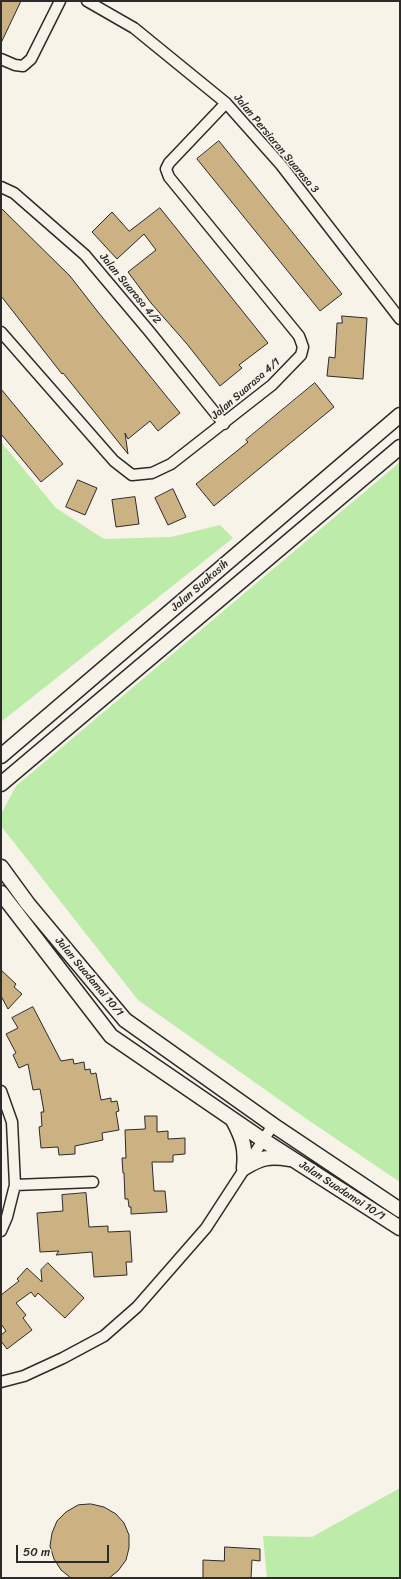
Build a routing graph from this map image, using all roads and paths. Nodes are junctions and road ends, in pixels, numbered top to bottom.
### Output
1 (60, 1) edge
2 (86, 1) edge
3 (1, 59) edge
4 (226, 103) junction
5 (1, 187) edge
6 (400, 319) edge
7 (1, 332) edge
8 (400, 415) edge
9 (224, 424) junction
10 (400, 448) edge
11 (1, 756) edge
12 (1, 784) edge
13 (1, 866) edge
14 (1, 893) edge
15 (1, 1091) edge
16 (233, 1120) junction
17 (273, 1125) junction
18 (263, 1140) junction
19 (292, 1159) junction
20 (244, 1168) junction
21 (93, 1182) dead end
22 (15, 1186) junction
23 (400, 1210) edge
24 (400, 1228) edge
25 (1, 1231) edge
26 (1, 1382) edge

1 - 3 street
2 - 4 street, Jalan Persiaran Suarasa 3
4 - 6 street, Jalan Persiaran Suarasa 3
4 - 9 street, Jalan Suarasa 4/1
5 - 9 street, Jalan Suarasa 4/2
7 - 9 street, Jalan Suarasa 4/1
8 - 11 street, Jalan Suakasih
10 - 12 street, Jalan Suakasih
13 - 17 street, Jalan Suadamai 10/1
14 - 16 street, Jalan Suadamai 10/1
15 - 22 street
16 - 18 street, Jalan Suadamai 10/1
16 - 20 street
17 - 18 street
17 - 23 street, Jalan Suadamai 10/1
18 - 19 street, Jalan Suadamai 10/1
18 - 20 street
19 - 20 street
19 - 24 street, Jalan Suadamai 10/1
20 - 26 street
21 - 22 street
22 - 25 street

